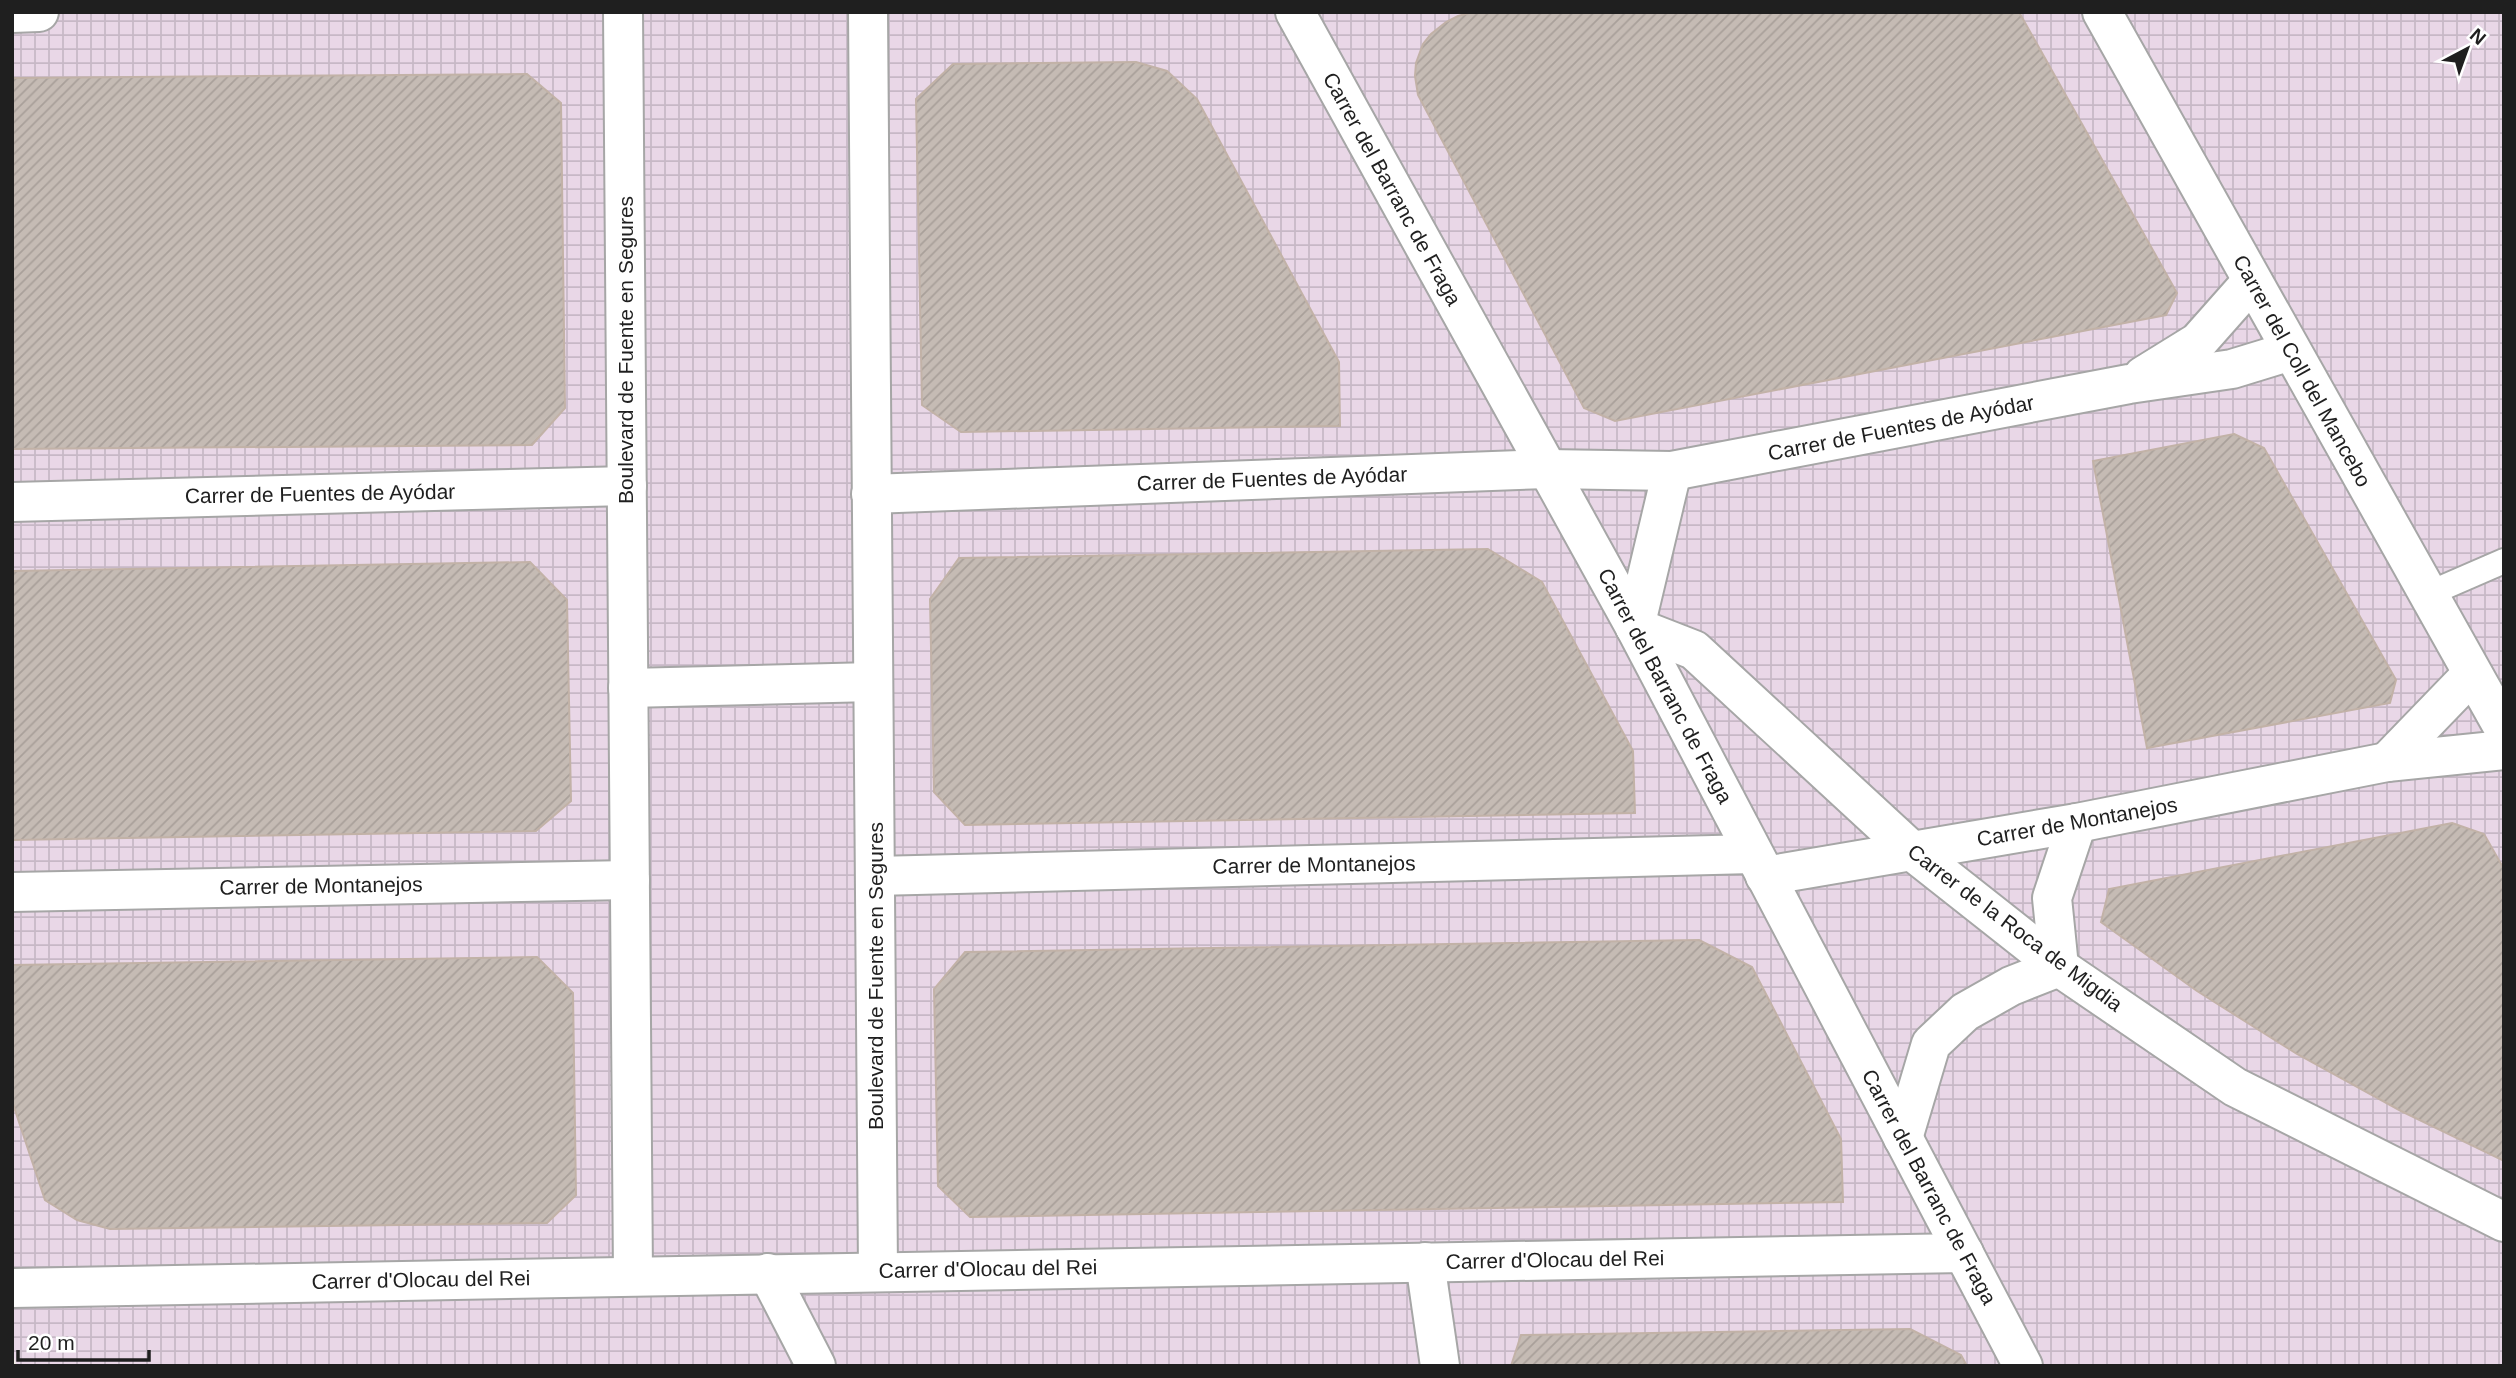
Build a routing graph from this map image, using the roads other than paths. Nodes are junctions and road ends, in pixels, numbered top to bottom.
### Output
1 (39, 12) edge
2 (623, 12) edge
3 (868, 12) edge
4 (1295, 12) edge
5 (2102, 12) edge
6 (12, 13) edge
7 (2252, 281) junction
8 (2291, 351) junction
9 (2129, 384) junction
10 (1547, 469) junction
11 (1672, 471) junction
12 (627, 486) junction
13 (872, 494) junction
14 (12, 502) edge
15 (2504, 561) edge
16 (2428, 594) junction
17 (1635, 627) junction
18 (2472, 674) junction
19 (873, 682) junction
20 (628, 688) junction
21 (2504, 729) edge
22 (2504, 750) edge
23 (2387, 762) junction
24 (2077, 823) junction
25 (1912, 851) junction
26 (1759, 865) junction
27 (875, 876) junction
28 (630, 880) junction
29 (12, 892) edge
30 (2059, 967) junction
31 (1903, 1138) junction
32 (2504, 1222) edge
33 (1964, 1253) junction
34 (1425, 1262) junction
35 (878, 1271) junction
36 (768, 1273) junction
37 (633, 1275) junction
38 (12, 1288) edge
39 (816, 1366) edge
40 (1440, 1366) edge
41 (2023, 1366) edge

1 - 6 street
2 - 12 street, Boulevard de Fuente en Segures
3 - 13 street, Boulevard de Fuente en Segures
4 - 10 street, Carrer del Barranc de Fraga
5 - 7 street, Carrer del Coll del Mancebo
7 - 8 street, Carrer del Coll del Mancebo
7 - 9 street, Carrer de Fuentes de Ayódar
8 - 9 street, Carrer de Fuentes de Ayódar
8 - 16 street, Carrer del Coll del Mancebo
9 - 11 street, Carrer de Fuentes de Ayódar
10 - 11 street, Carrer de Fuentes de Ayódar
10 - 13 street, Carrer de Fuentes de Ayódar
10 - 17 street, Carrer del Barranc de Fraga
11 - 17 street
12 - 14 street, Carrer de Fuentes de Ayódar
12 - 20 street, Boulevard de Fuente en Segures
13 - 19 street, Boulevard de Fuente en Segures
15 - 16 lane
16 - 18 street, Carrer del Coll del Mancebo
17 - 25 street, Carrer de la Roca de Migdia
17 - 26 street, Carrer del Barranc de Fraga
18 - 21 street, Carrer del Coll del Mancebo
18 - 23 street
19 - 20 street
19 - 27 street, Boulevard de Fuente en Segures
20 - 28 street, Boulevard de Fuente en Segures
22 - 23 street, Carrer de Montanejos
23 - 24 street, Carrer de Montanejos
24 - 25 street, Carrer de Montanejos
24 - 30 street
25 - 26 street, Carrer de Montanejos
25 - 30 street, Carrer de la Roca de Migdia
26 - 27 street, Carrer de Montanejos
26 - 31 street, Carrer del Barranc de Fraga
27 - 35 street, Boulevard de Fuente en Segures
28 - 29 street, Carrer de Montanejos
28 - 37 street, Boulevard de Fuente en Segures
30 - 31 street
30 - 32 street, Carrer de la Roca de Migdia
31 - 33 street, Carrer del Barranc de Fraga
33 - 34 street, Carrer d'Olocau del Rei
33 - 41 street, Carrer del Barranc de Fraga
34 - 35 street, Carrer d'Olocau del Rei
34 - 40 street
35 - 36 street, Carrer d'Olocau del Rei
36 - 37 street, Carrer d'Olocau del Rei
36 - 39 street
37 - 38 street, Carrer d'Olocau del Rei

